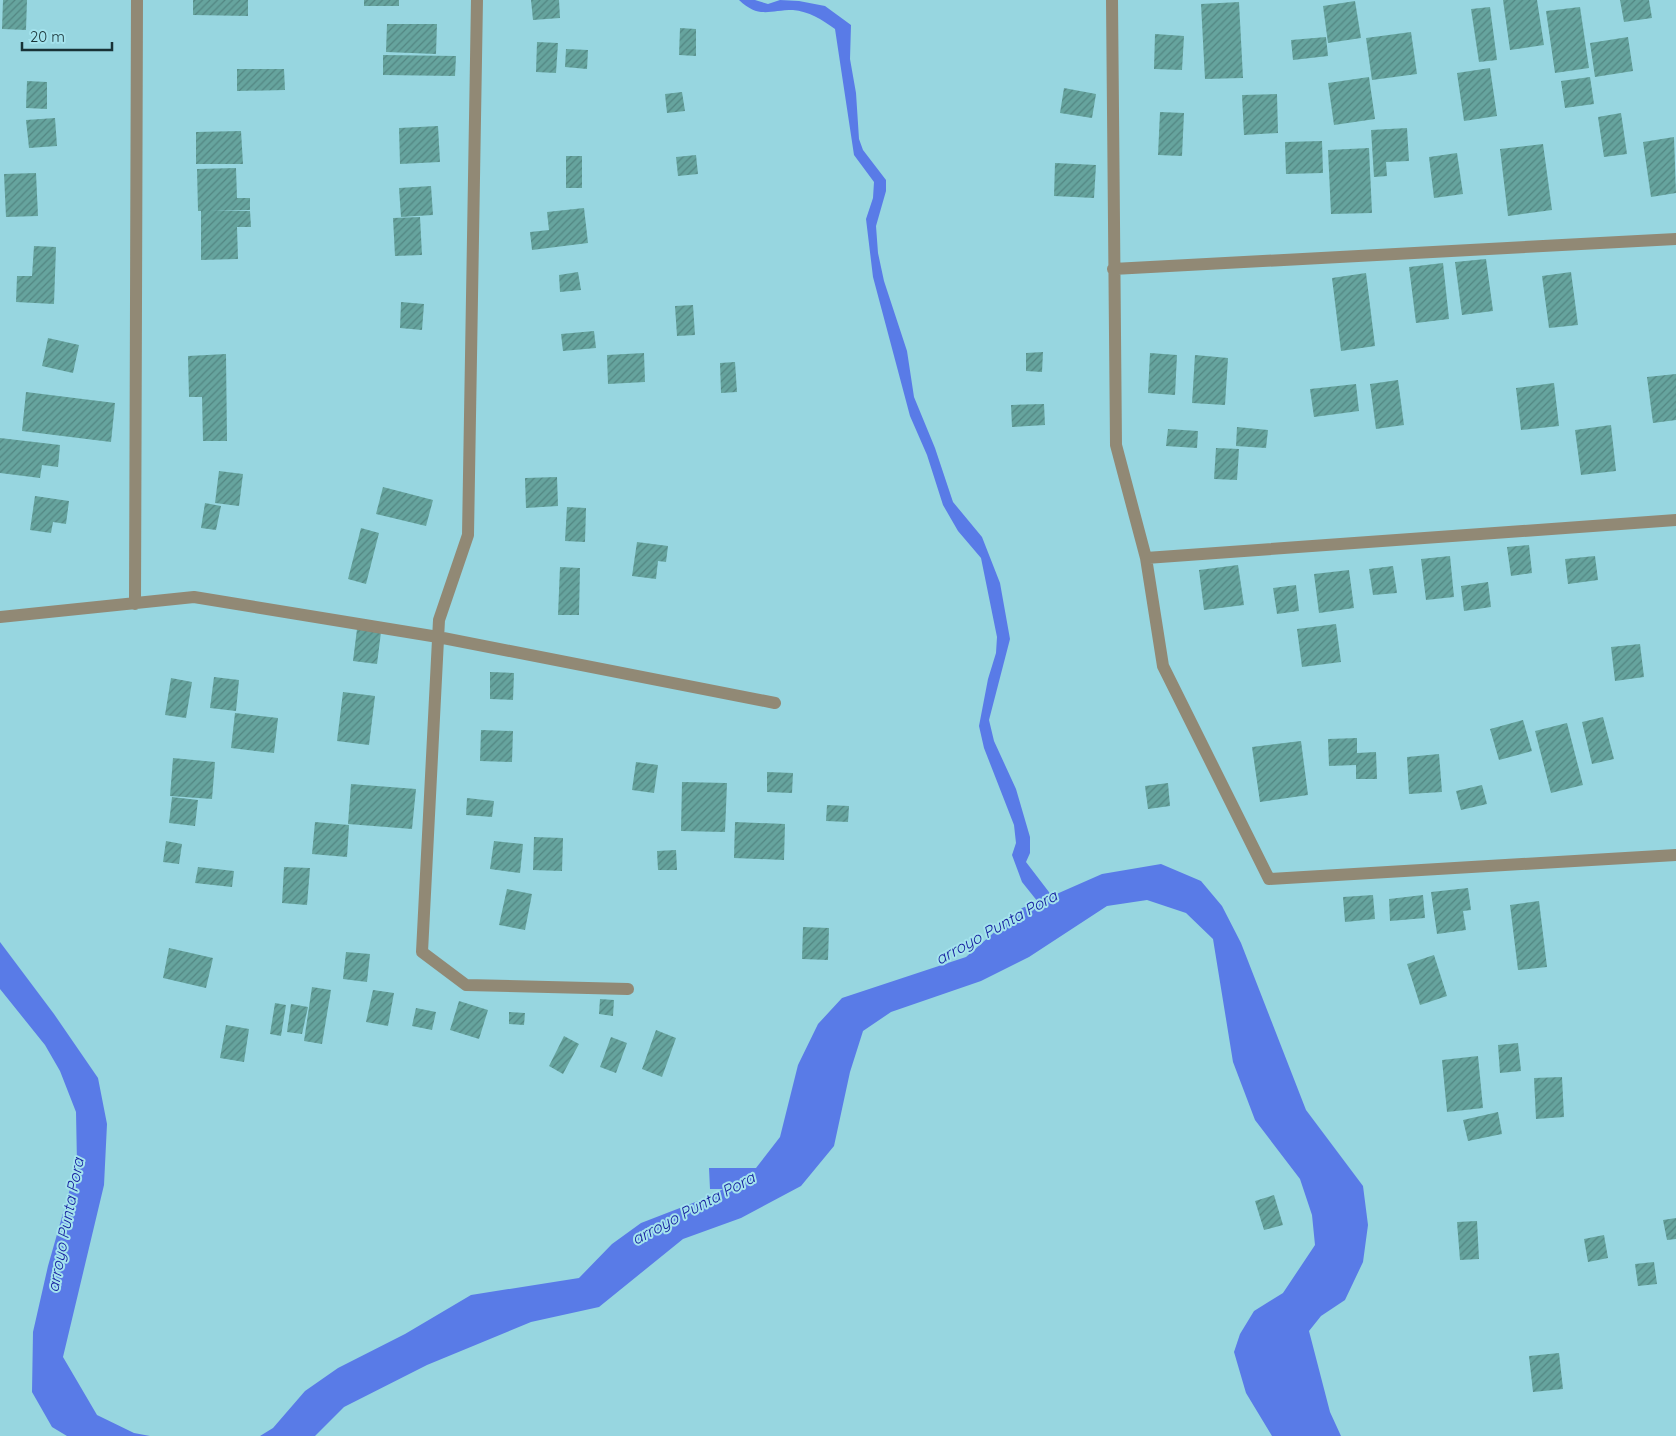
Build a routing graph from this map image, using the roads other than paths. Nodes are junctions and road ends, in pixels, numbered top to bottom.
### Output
1 (137, 0) edge
2 (477, 0) edge
3 (1112, 0) edge
4 (1676, 239) edge
5 (1113, 269) junction
6 (1676, 520) edge
7 (1146, 558) junction
8 (135, 604) junction
9 (0, 617) edge
10 (438, 637) junction
11 (775, 702) dead end
12 (1676, 855) edge
13 (628, 989) dead end

1 - 8 street
2 - 10 street
3 - 5 street
4 - 5 street
5 - 7 street
6 - 7 street
7 - 12 street
8 - 9 street
8 - 10 street
10 - 11 street
10 - 13 street

